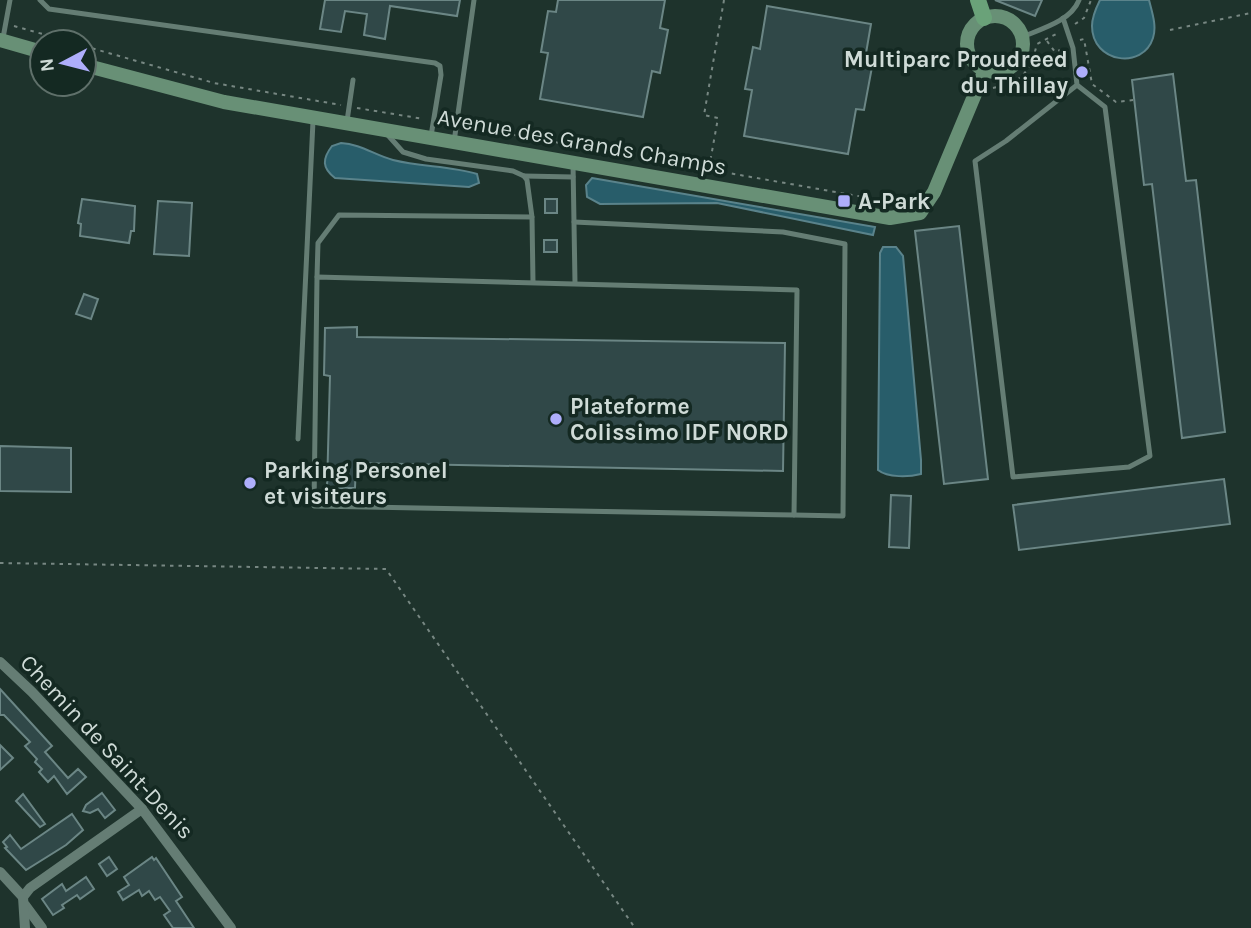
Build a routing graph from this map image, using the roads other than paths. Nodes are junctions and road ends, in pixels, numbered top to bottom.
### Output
1 (10, 0) edge
2 (40, 0) edge
3 (474, 0) edge
4 (978, 0) edge
5 (1079, 0) edge
6 (984, 18) junction
7 (1063, 18) junction
8 (1021, 37) junction
9 (1, 40) edge
10 (28, 48) edge
11 (98, 69) edge
12 (985, 70) junction
13 (353, 80) dead end
14 (1077, 85) junction
15 (313, 118) junction
16 (347, 124) junction
17 (384, 131) junction
18 (431, 138) junction
19 (454, 142) junction
20 (573, 170) junction
21 (524, 176) junction
22 (531, 217) junction
23 (574, 222) junction
24 (317, 277) junction
25 (533, 282) junction
26 (575, 282) junction
27 (298, 439) dead end
28 (794, 515) junction
29 (0, 662) edge
30 (142, 809) junction
31 (0, 872) edge
32 (24, 900) junction
33 (25, 928) edge
34 (42, 928) edge
35 (231, 928) edge

1 - 9 lane
2 - 18 lane
3 - 19 lane
4 - 6 main road
5 - 7 lane
6 - 8 main road
6 - 12 main road
7 - 8 lane
7 - 14 lane
8 - 12 main road
9 - 10 main road
11 - 15 main road, Avenue des Grands Champs
12 - 20 main road, Avenue des Grands Champs
13 - 16 lane
14 - 14 lane
15 - 16 main road, Avenue des Grands Champs
15 - 27 lane
16 - 17 main road, Avenue des Grands Champs
17 - 18 main road, Avenue des Grands Champs
17 - 21 lane
18 - 19 main road, Avenue des Grands Champs
19 - 20 main road, Avenue des Grands Champs
20 - 21 lane
20 - 23 lane
21 - 22 lane
22 - 24 lane
22 - 25 lane
23 - 26 lane
23 - 28 lane
24 - 25 lane
24 - 28 lane
25 - 26 lane
26 - 28 lane
29 - 30 street, Chemin de Saint-Denis
30 - 32 street
30 - 35 street, Chemin de Saint-Denis
31 - 32 street
32 - 33 street
32 - 34 street

